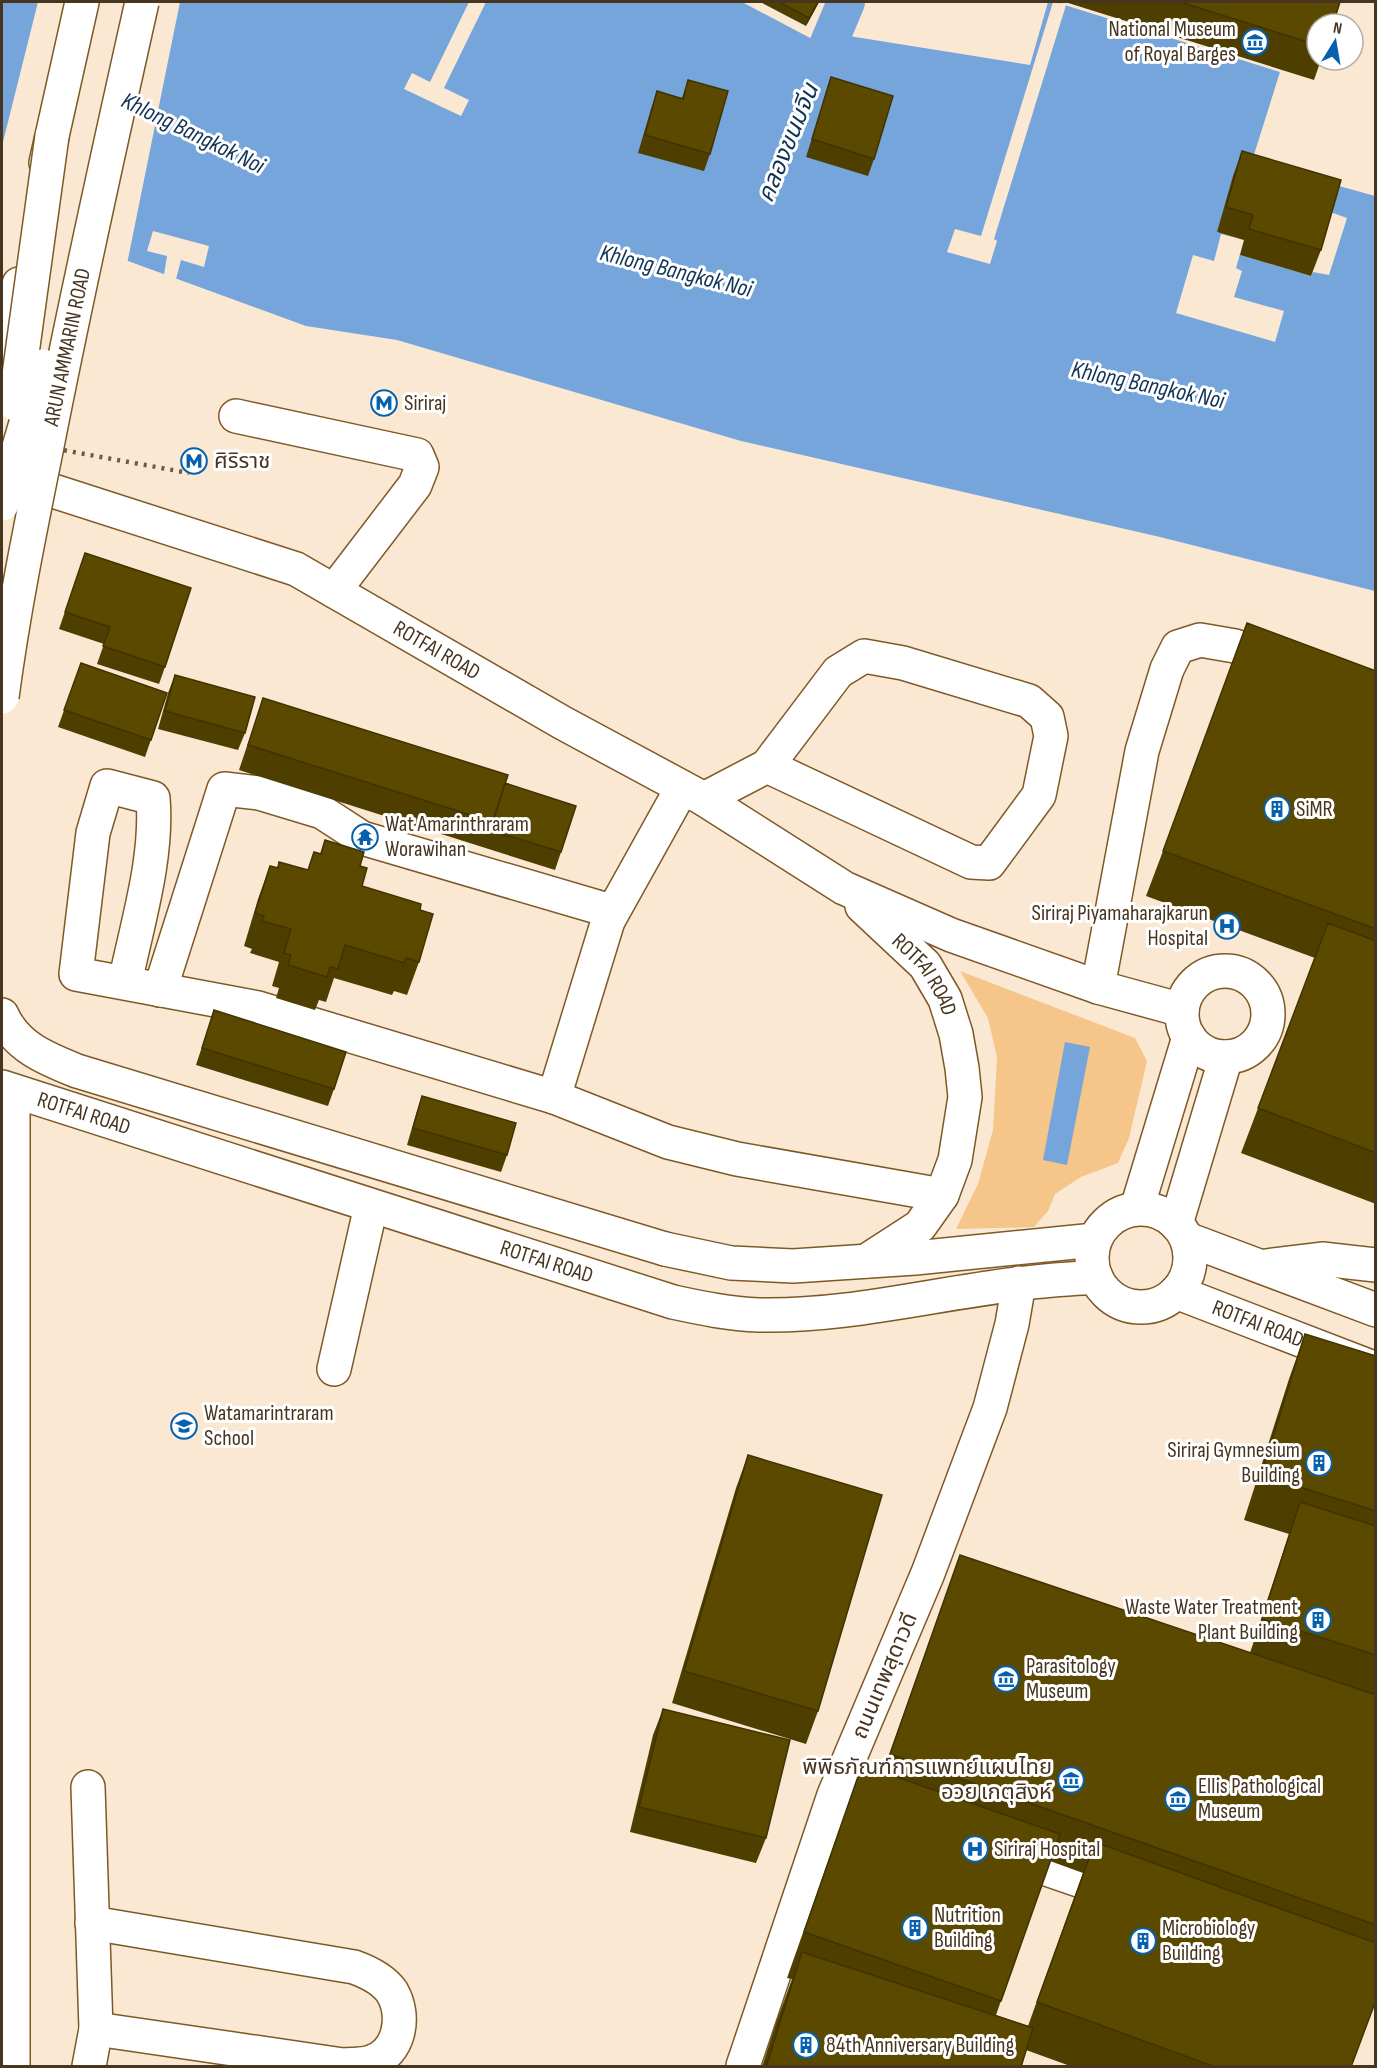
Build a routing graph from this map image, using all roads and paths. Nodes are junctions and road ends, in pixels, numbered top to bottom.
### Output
1 (82, 2) edge
2 (142, 2) edge
3 (52, 136) junction
4 (108, 151) junction
5 (2, 358) edge
6 (236, 416) dead end
7 (2, 479) edge
8 (2, 502) edge
9 (334, 591) junction
10 (1311, 676) edge
11 (2, 697) edge
12 (767, 766) junction
13 (693, 793) junction
14 (844, 888) junction
15 (609, 919) junction
16 (125, 983) junction
17 (1098, 987) junction
18 (160, 990) junction
19 (2, 1015) edge
20 (1185, 1023) junction
21 (1226, 1057) junction
22 (5, 1085) edge
23 (554, 1097) junction
24 (942, 1195) junction
25 (370, 1206) junction
26 (1137, 1208) junction
27 (1181, 1232) junction
28 (1095, 1240) junction
29 (866, 1261) junction
30 (1376, 1265) edge
31 (1261, 1267) junction
32 (1096, 1277) junction
33 (1019, 1283) junction
34 (1176, 1292) junction
35 (1376, 1310) edge
36 (334, 1369) dead end
37 (1376, 1369) edge
38 (928, 1573) junction
39 (962, 1584) edge
40 (88, 1787) dead end
41 (981, 1846) edge
42 (1150, 1905) edge
43 (92, 1923) junction
44 (770, 1984) junction
45 (804, 1996) edge
46 (96, 2029) junction
47 (13, 2067) edge
48 (89, 2067) edge
49 (743, 2067) edge

1 - 3 street
2 - 4 street, ARUN AMMARIN ROAD, bridge
3 - 5 street, bridge
3 - 8 street, bridge
4 - 8 street, bridge
4 - 11 street, ARUN AMMARIN ROAD, bridge
6 - 9 street
7 - 9 street, ROTFAI ROAD
9 - 13 street, ROTFAI ROAD
10 - 17 street
12 - 12 street
12 - 13 street
13 - 14 street, ROTFAI ROAD
13 - 15 street
14 - 17 street, ROTFAI ROAD
14 - 24 street, ROTFAI ROAD
15 - 18 street
15 - 23 street
16 - 16 street
16 - 18 street
17 - 20 street, ROTFAI ROAD
18 - 23 street
19 - 29 street
20 - 21 street, ROTFAI ROAD
20 - 21 street
20 - 26 street
21 - 27 street
22 - 25 street, ROTFAI ROAD
22 - 47 street
23 - 24 street
24 - 29 street, ROTFAI ROAD
25 - 33 street, ROTFAI ROAD
25 - 36 street
26 - 27 street
26 - 28 street
27 - 31 street
27 - 34 street
28 - 29 street
28 - 32 street
30 - 31 street
31 - 35 street
32 - 33 street, ROTFAI ROAD
32 - 34 street
33 - 38 street, ถนนเทพสุดาวดี
34 - 37 street, ROTFAI ROAD
38 - 39 street
38 - 44 street, ถนนเทพสุดาวดี
40 - 43 street
41 - 42 street
43 - 46 street
43 - 46 street
44 - 45 street
44 - 49 street, ถนนเทพสุดาวดี
46 - 48 street

